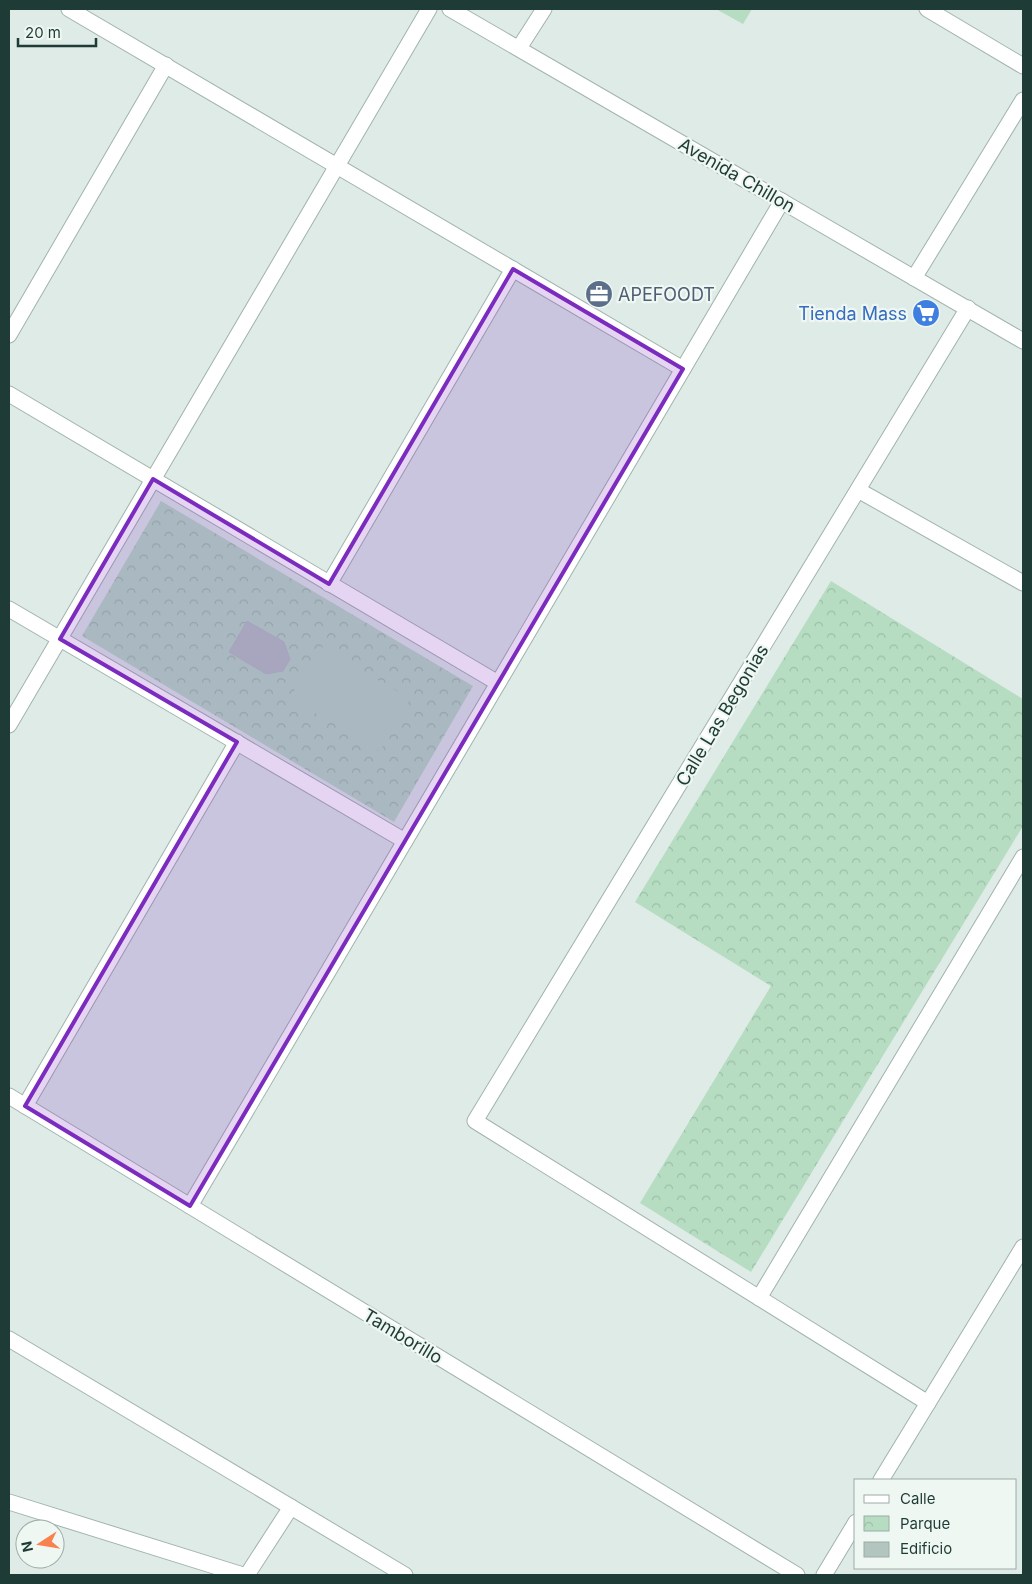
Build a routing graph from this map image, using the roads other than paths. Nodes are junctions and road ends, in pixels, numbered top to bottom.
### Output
1 (69, 9) edge
2 (429, 9) edge
3 (450, 9) edge
4 (544, 9) edge
5 (926, 9) edge
6 (519, 48) junction
7 (166, 66) junction
8 (1023, 66) edge
9 (1023, 100) edge
10 (336, 166) junction
11 (782, 201) junction
12 (513, 269) junction
13 (914, 278) junction
14 (968, 308) junction
15 (9, 335) edge
16 (1023, 341) edge
17 (683, 369) junction
18 (9, 394) edge
19 (153, 479) junction
20 (858, 490) junction
21 (1023, 583) edge
22 (329, 584) junction
23 (9, 609) edge
24 (60, 638) junction
25 (498, 683) junction
26 (9, 725) edge
27 (236, 742) junction
28 (405, 841) junction
29 (1023, 857) edge
30 (9, 1096) edge
31 (25, 1106) junction
32 (190, 1206) junction
33 (1023, 1247) edge
34 (759, 1298) junction
35 (9, 1338) edge
36 (928, 1403) junction
37 (882, 1479) edge
38 (9, 1502) edge
39 (291, 1507) junction
40 (854, 1525) edge
41 (243, 1575) edge
42 (247, 1575) edge
43 (405, 1575) edge
44 (797, 1575) edge
45 (824, 1575) edge

1 - 7 street
2 - 10 street
3 - 6 street, Avenida Chillon
4 - 6 street
5 - 8 street
6 - 11 street, Avenida Chillon
7 - 10 street
7 - 15 street
9 - 13 street
10 - 12 street
10 - 19 street
11 - 13 street, Avenida Chillon
11 - 17 street
12 - 17 street
12 - 22 street
13 - 14 street, Avenida Chillon
14 - 16 street, Avenida Chillon
14 - 20 street, Calle Las Begonias
17 - 25 street
18 - 19 street
19 - 22 street
19 - 24 street
20 - 21 street
20 - 34 street, Calle Las Begonias
22 - 25 street
23 - 24 street
24 - 26 street
24 - 27 street
25 - 28 street
27 - 28 street
27 - 31 street
28 - 32 street
29 - 34 street
30 - 31 street, Tamborillo
31 - 32 street, Tamborillo
32 - 44 street, Tamborillo
33 - 36 street
34 - 36 street
35 - 39 street
36 - 37 street
38 - 41 street
39 - 42 street
39 - 43 street
40 - 45 street

